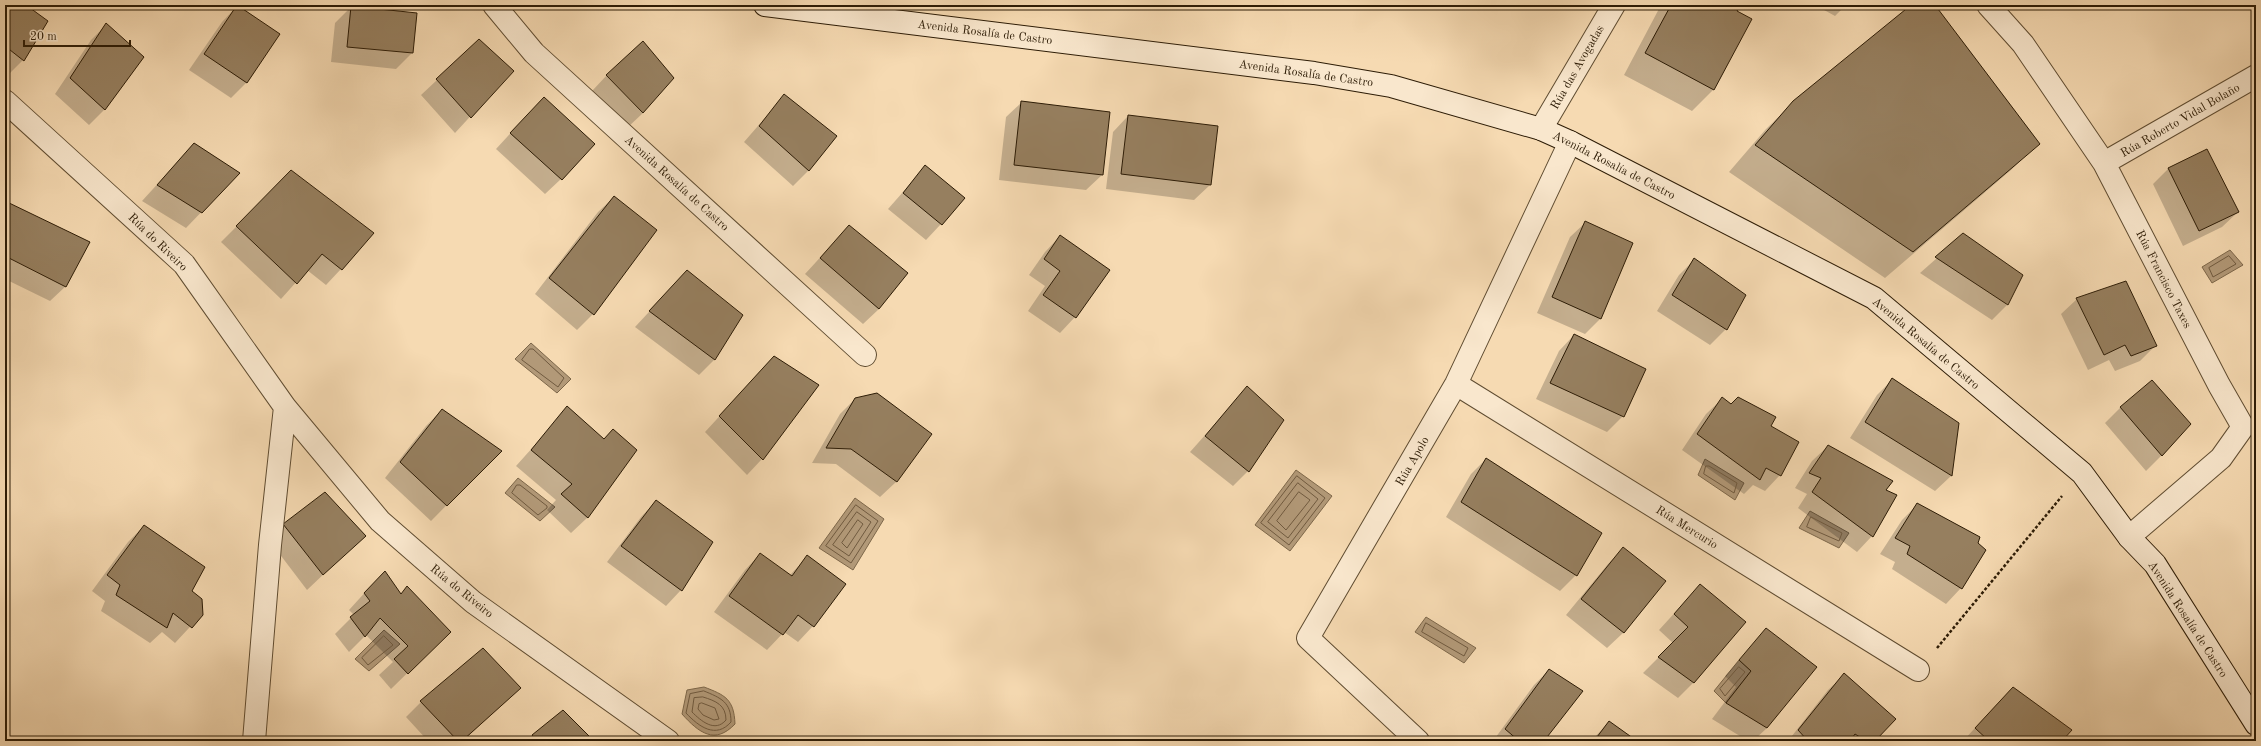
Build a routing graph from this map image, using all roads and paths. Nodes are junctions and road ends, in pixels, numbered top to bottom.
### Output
1 (494, 5) edge
2 (765, 5) edge
3 (1614, 5) edge
4 (1988, 5) edge
5 (2256, 76) edge
6 (5, 100) edge
7 (1541, 129) junction
8 (1570, 142) junction
9 (2104, 163) junction
10 (865, 355) dead end
11 (1456, 384) junction
12 (285, 407) junction
13 (2082, 473) junction
14 (2129, 537) junction
15 (1939, 645) dead end
16 (1918, 670) dead end
17 (2256, 724) edge
18 (254, 741) edge
19 (668, 741) edge
20 (1418, 741) edge

1 - 10 street, Avenida Rosalía de Castro
2 - 7 street, Avenida Rosalía de Castro
3 - 7 street, Rúa das Avogadas
4 - 9 street, Rúa Francisco Taxes
5 - 9 street, Rúa Roberto Vidal Bolaño
6 - 12 street, Rúa do Riveiro
7 - 8 street, Avenida Rosalía de Castro
8 - 11 street, Rúa Apolo
8 - 13 street, Avenida Rosalía de Castro
9 - 14 street, Rúa Francisco Taxes
11 - 16 street, Rúa Mercurio
11 - 20 street, Rúa Apolo
12 - 18 street
12 - 19 street, Rúa do Riveiro
13 - 14 street, Avenida Rosalía de Castro
13 - 15 path
14 - 17 street, Avenida Rosalía de Castro

